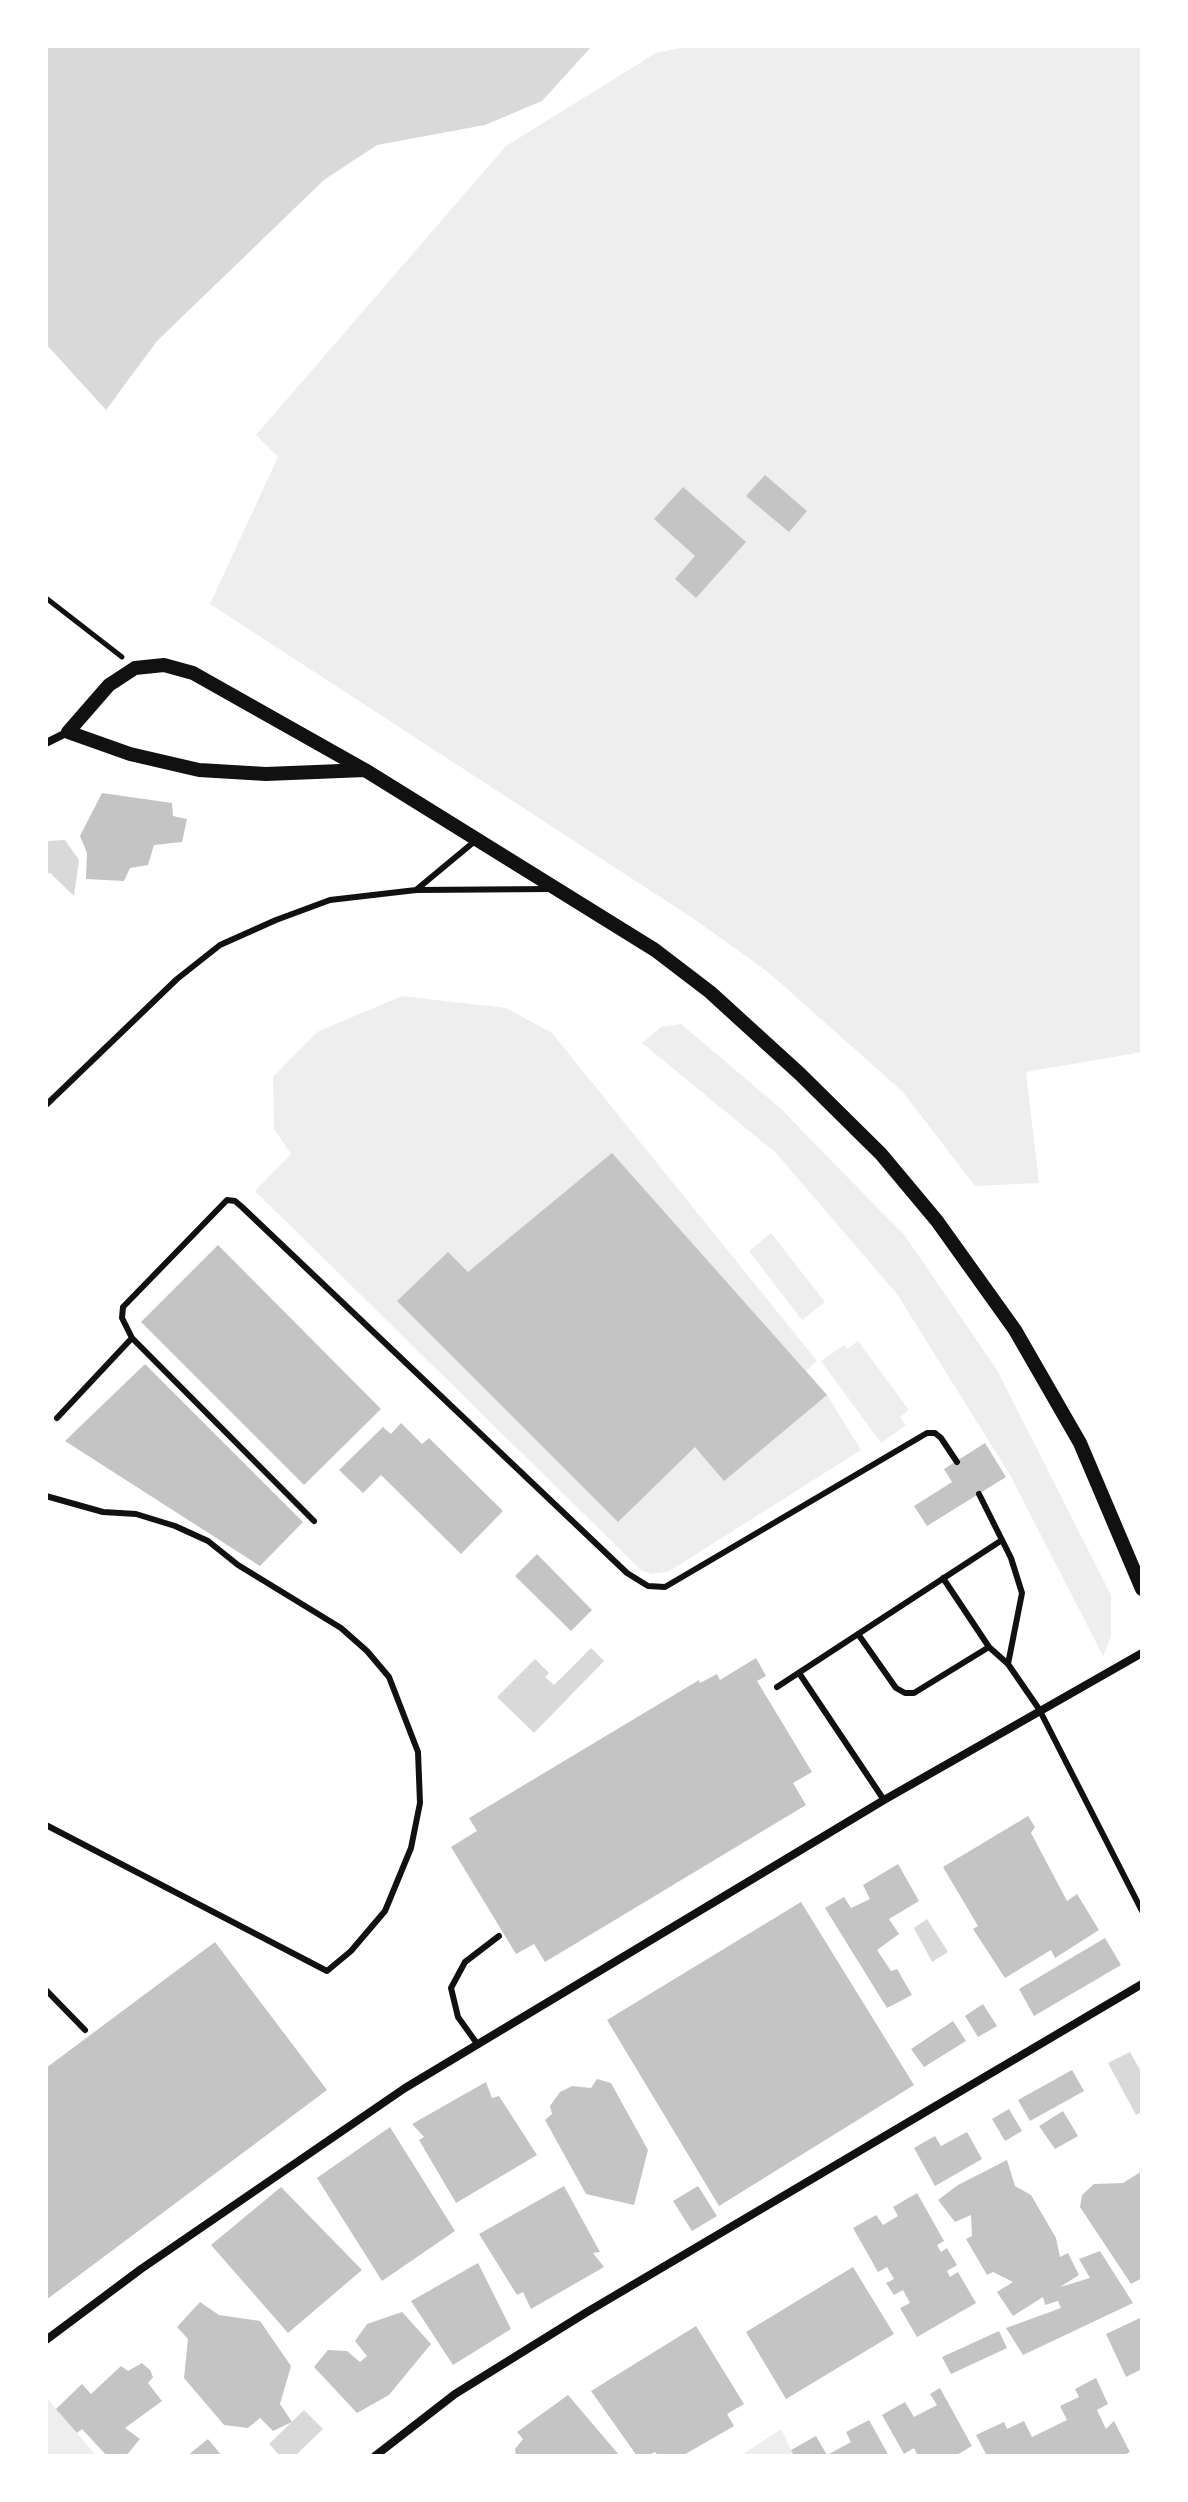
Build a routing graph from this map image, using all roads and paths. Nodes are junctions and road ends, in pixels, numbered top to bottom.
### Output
1 (46, 598) edge
2 (135, 668) junction
3 (68, 732) junction
4 (46, 743) edge
5 (365, 770) junction
6 (477, 839) junction
7 (557, 888) junction
8 (416, 890) junction
9 (46, 1105) edge
10 (132, 1338) junction
11 (57, 1418) dead end
12 (957, 1462) dead end
13 (979, 1494) dead end
14 (46, 1496) edge
15 (314, 1521) dead end
16 (1002, 1540) junction
17 (943, 1578) junction
18 (1142, 1589) edge
19 (858, 1634) junction
20 (989, 1647) junction
21 (1142, 1653) edge
22 (1008, 1664) junction
23 (799, 1673) junction
24 (777, 1687) dead end
25 (1039, 1709) junction
26 (884, 1800) junction
27 (46, 1825) edge
28 (1142, 1911) edge
29 (499, 1936) dead end
30 (1142, 1984) edge
31 (46, 1990) edge
32 (85, 2030) dead end
33 (478, 2045) junction
34 (46, 2340) edge
35 (375, 2456) edge

1 - 2 path
2 - 3 street
2 - 5 street
3 - 4 street
3 - 5 street
5 - 6 street
6 - 7 street
6 - 8 lane
7 - 8 lane
7 - 18 street
8 - 9 lane
10 - 11 lane
10 - 12 lane
10 - 15 lane
13 - 16 lane
14 - 27 lane
16 - 17 lane
16 - 22 lane
17 - 19 lane
17 - 20 lane
19 - 20 lane
19 - 23 lane
20 - 22 lane
21 - 25 street
22 - 25 lane
23 - 24 lane
23 - 26 lane
25 - 26 street
25 - 28 lane
26 - 33 street
29 - 33 lane
30 - 35 street
31 - 32 lane
33 - 34 street

